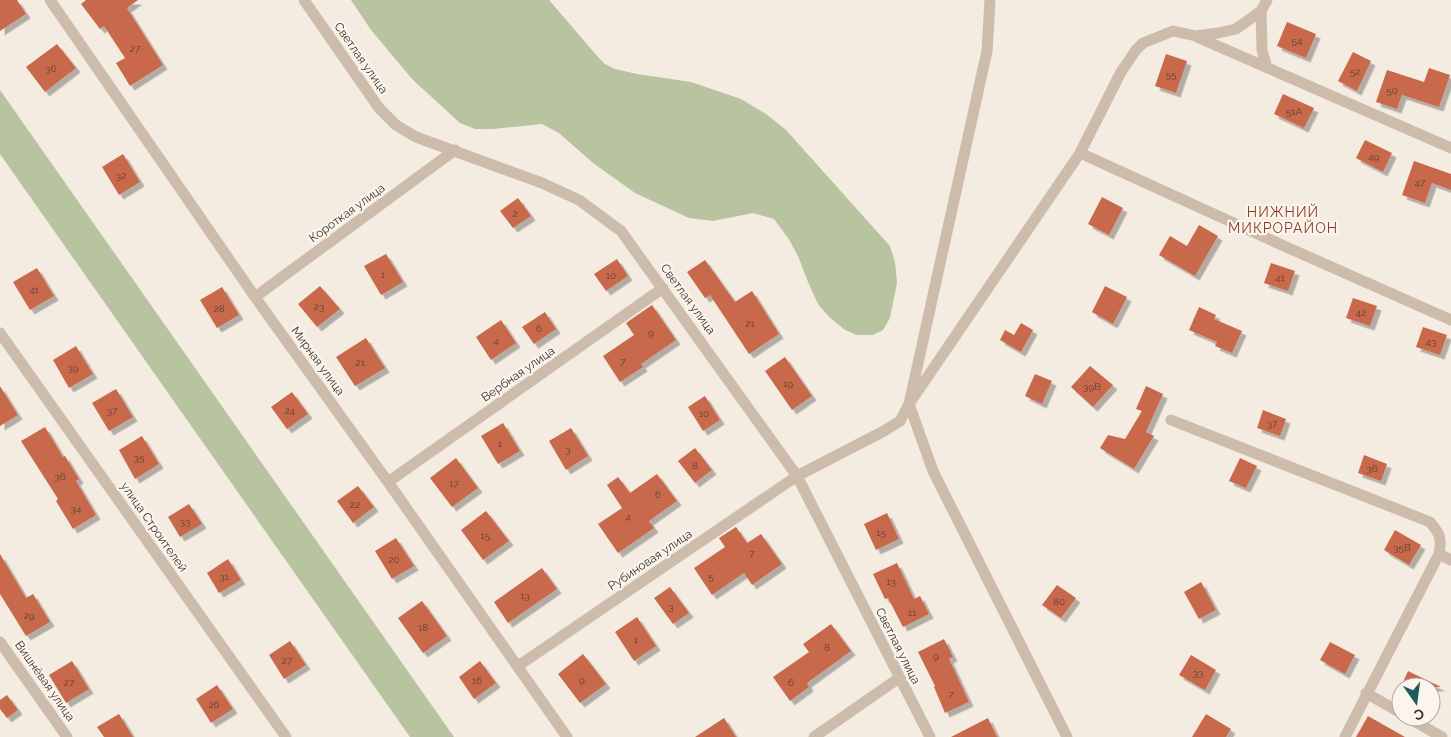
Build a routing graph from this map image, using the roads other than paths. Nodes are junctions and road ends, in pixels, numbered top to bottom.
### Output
1 (50, 0) edge
2 (304, 0) edge
3 (990, 0) edge
4 (1267, 0) edge
5 (1261, 11) junction
6 (1196, 36) junction
7 (1267, 68) junction
8 (1451, 148) edge
9 (455, 150) junction
10 (1080, 153) junction
11 (663, 288) junction
12 (255, 297) junction
13 (1451, 320) edge
14 (0, 332) edge
15 (909, 404) junction
16 (1171, 420) dead end
17 (797, 476) junction
18 (388, 482) junction
19 (1439, 554) junction
20 (1451, 560) edge
21 (0, 642) edge
22 (518, 666) junction
23 (899, 678) junction
24 (1366, 694) junction
25 (1391, 708) edge
26 (1424, 727) edge
27 (67, 737) edge
28 (286, 737) edge
29 (567, 737) edge
30 (814, 737) edge
31 (930, 737) edge
32 (1067, 737) edge
33 (1345, 737) edge
34 (1442, 737) edge

1 - 12 street, Мирная улица
2 - 9 street, Светлая улица
3 - 15 street
4 - 5 street
5 - 6 street
5 - 7 street
6 - 7 street
6 - 10 street, Рубиновая улица
7 - 8 street
9 - 11 street, Светлая улица
9 - 12 street, Короткая улица
10 - 13 street
10 - 15 street, Рубиновая улица
11 - 17 street, Светлая улица
11 - 18 street, Вербная улица
12 - 18 street, Мирная улица
14 - 28 street, улица Строителей
15 - 17 street, Рубиновая улица
15 - 32 street
16 - 19 street
17 - 22 street, Рубиновая улица
17 - 23 street, Светлая улица
18 - 22 street, Мирная улица
19 - 20 street
19 - 24 street
21 - 27 street, Вишнёвая улица
22 - 29 street, Мирная улица
23 - 30 street
23 - 31 street, Светлая улица
24 - 25 street
24 - 33 street
26 - 34 street

